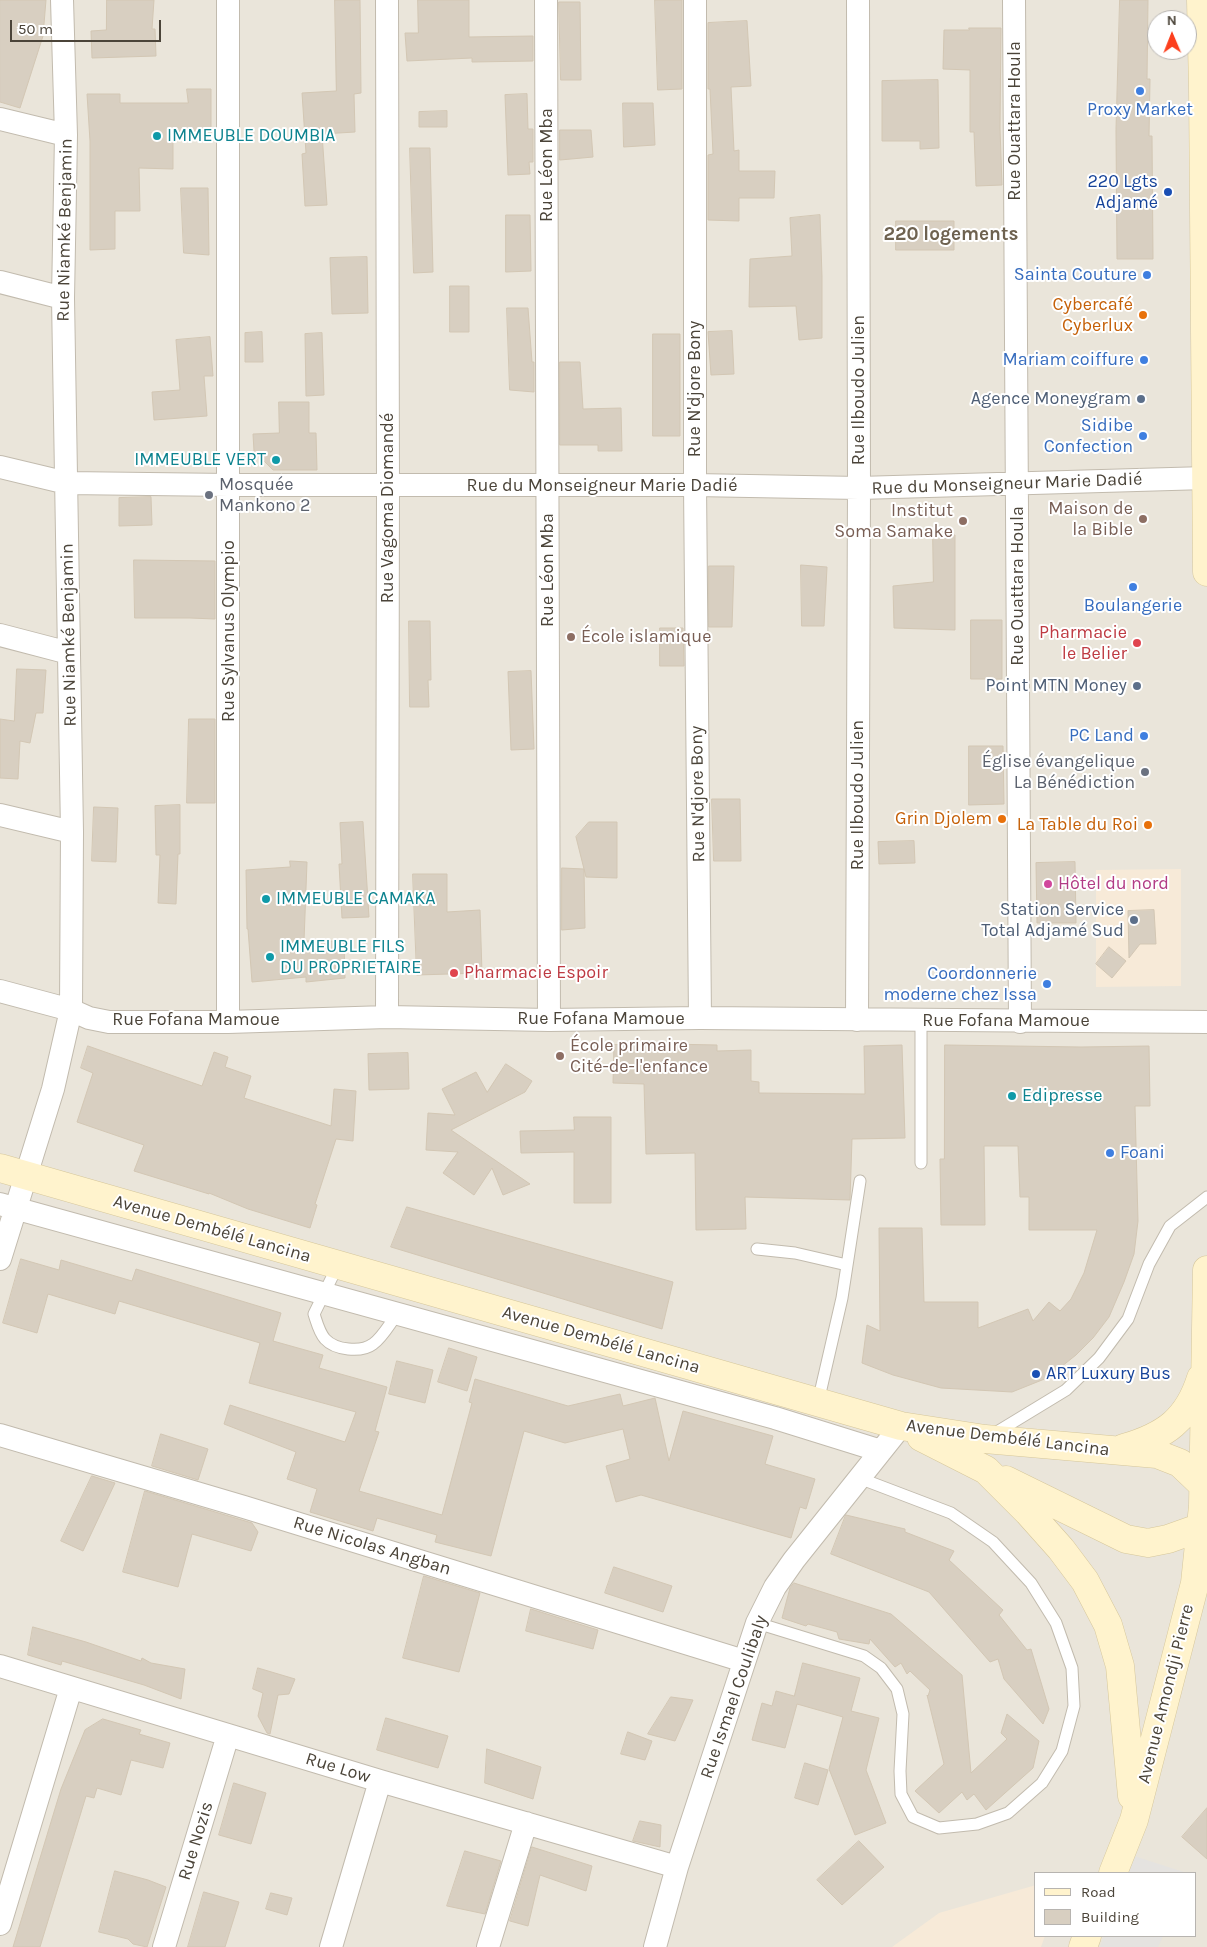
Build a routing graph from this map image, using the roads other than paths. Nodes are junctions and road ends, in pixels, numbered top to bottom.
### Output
1 (62, 0) edge
2 (228, 0) edge
3 (387, 0) edge
4 (546, 0) edge
5 (695, 0) edge
6 (858, 0) edge
7 (1014, 0) edge
8 (1201, 0) edge
9 (1205, 85) edge
10 (0, 119) edge
11 (66, 135) junction
12 (0, 282) edge
13 (63, 298) junction
14 (0, 466) edge
15 (1206, 478) edge
16 (67, 483) junction
17 (1018, 484) junction
18 (388, 485) junction
19 (695, 485) junction
20 (229, 486) junction
21 (548, 486) junction
22 (859, 488) junction
23 (1207, 572) edge
24 (0, 635) edge
25 (69, 653) junction
26 (0, 815) edge
27 (72, 832) junction
28 (0, 991) edge
29 (71, 1010) junction
30 (387, 1017) junction
31 (700, 1018) junction
32 (549, 1020) junction
33 (857, 1020) junction
34 (921, 1021) junction
35 (228, 1022) junction
36 (1020, 1022) junction
37 (1207, 1022) edge
38 (921, 1163) dead end
39 (0, 1168) edge
40 (26, 1176) junction
41 (860, 1181) dead end
42 (1207, 1197) edge
43 (8, 1207) edge
44 (757, 1249) dead end
45 (0, 1259) edge
46 (338, 1265) junction
47 (847, 1265) junction
48 (1207, 1270) edge
49 (324, 1293) junction
50 (398, 1313) junction
51 (1206, 1365) edge
52 (818, 1402) junction
53 (901, 1426) junction
54 (0, 1435) edge
55 (984, 1439) junction
56 (881, 1450) junction
57 (1111, 1451) junction
58 (986, 1470) junction
59 (859, 1478) junction
60 (1203, 1507) edge
61 (757, 1623) junction
62 (744, 1661) junction
63 (0, 1666) edge
64 (71, 1688) junction
65 (228, 1735) junction
66 (380, 1781) junction
67 (1134, 1820) junction
68 (526, 1823) junction
69 (677, 1867) junction
70 (1113, 1872) edge
71 (0, 1924) edge
72 (164, 1947) edge
73 (331, 1947) edge
74 (488, 1947) edge
75 (655, 1947) edge

1 - 11 street, Rue Niamké Benjamin
2 - 20 street, Rue Sylvanus Olympio
3 - 18 street, Rue Vagoma Diomandé
4 - 21 street, Rue Léon Mba
5 - 19 street, Rue N'djore Bony
6 - 22 street, Rue Ilboudo Julien
7 - 17 street, Rue Ouattara Houla
8 - 9 street
9 - 15 street
10 - 11 street
11 - 13 street, Rue Niamké Benjamin
12 - 13 street
13 - 16 street, Rue Niamké Benjamin
14 - 16 street, Rue du Monseigneur Marie Dadié
15 - 17 street, Rue du Monseigneur Marie Dadié
15 - 23 street
16 - 20 street, Rue du Monseigneur Marie Dadié
16 - 25 street, Rue Niamké Benjamin
17 - 22 street, Rue du Monseigneur Marie Dadié
17 - 36 street, Rue Ouattara Houla
18 - 20 street, Rue du Monseigneur Marie Dadié
18 - 21 street, Rue du Monseigneur Marie Dadié
18 - 30 street, Rue Vagoma Diomandé
19 - 21 street, Rue du Monseigneur Marie Dadié
19 - 22 street, Rue du Monseigneur Marie Dadié
19 - 31 street, Rue N'djore Bony
20 - 35 street, Rue Sylvanus Olympio
21 - 32 street, Rue Léon Mba
22 - 33 street, Rue Ilboudo Julien
24 - 25 street
25 - 27 street, Rue Niamké Benjamin
26 - 27 street
27 - 29 street, Rue Niamké Benjamin
28 - 29 street, Rue Fofana Mamoue
29 - 35 street, Rue Fofana Mamoue
29 - 40 street, Rue Niamké Benjamin
30 - 32 street, Rue Fofana Mamoue
30 - 35 street, Rue Fofana Mamoue
31 - 32 street, Rue Fofana Mamoue
31 - 33 street, Rue Fofana Mamoue
33 - 34 street, Rue Fofana Mamoue
34 - 36 street, Rue Fofana Mamoue
34 - 38 lane
36 - 37 street, Rue Fofana Mamoue
39 - 40 street, Avenue Dembélé Lancina
40 - 43 street, Rue Niamké Benjamin
40 - 46 street, Avenue Dembélé Lancina
41 - 47 lane
42 - 55 lane
43 - 45 street, Rue Niamké Benjamin
43 - 49 street
44 - 47 lane
46 - 49 lane
46 - 52 street, Avenue Dembélé Lancina
47 - 52 lane
48 - 51 street, Avenue Amondji Pierre
49 - 50 street
49 - 50 lane
50 - 56 street
51 - 57 street
51 - 60 street, Avenue Amondji Pierre
52 - 53 street, Avenue Dembélé Lancina
53 - 55 street, Avenue Dembélé Lancina
53 - 56 street, Rue Ismael Coulibaly
53 - 58 street, Avenue Dembélé Lancina
54 - 62 street, Rue Nicolas Angban
55 - 57 street, Avenue Dembélé Lancina
56 - 59 street, Rue Ismael Coulibaly
57 - 60 street, Avenue Dembélé Lancina
58 - 60 street, Avenue Dembélé Lancina
58 - 67 street
59 - 61 street, Rue Ismael Coulibaly
59 - 61 lane
60 - 67 street, Avenue Amondji Pierre
61 - 62 street, Rue Ismael Coulibaly
62 - 69 street, Rue Ismael Coulibaly
63 - 64 street, Rue Low
64 - 65 street, Rue Low
64 - 71 street
65 - 66 street, Rue Low
65 - 72 street, Rue Nozis
66 - 68 street, Rue Low
66 - 73 street
67 - 70 street, Avenue Amondji Pierre
68 - 69 street, Rue Low
68 - 74 street
69 - 75 street, Rue Ismael Coulibaly

